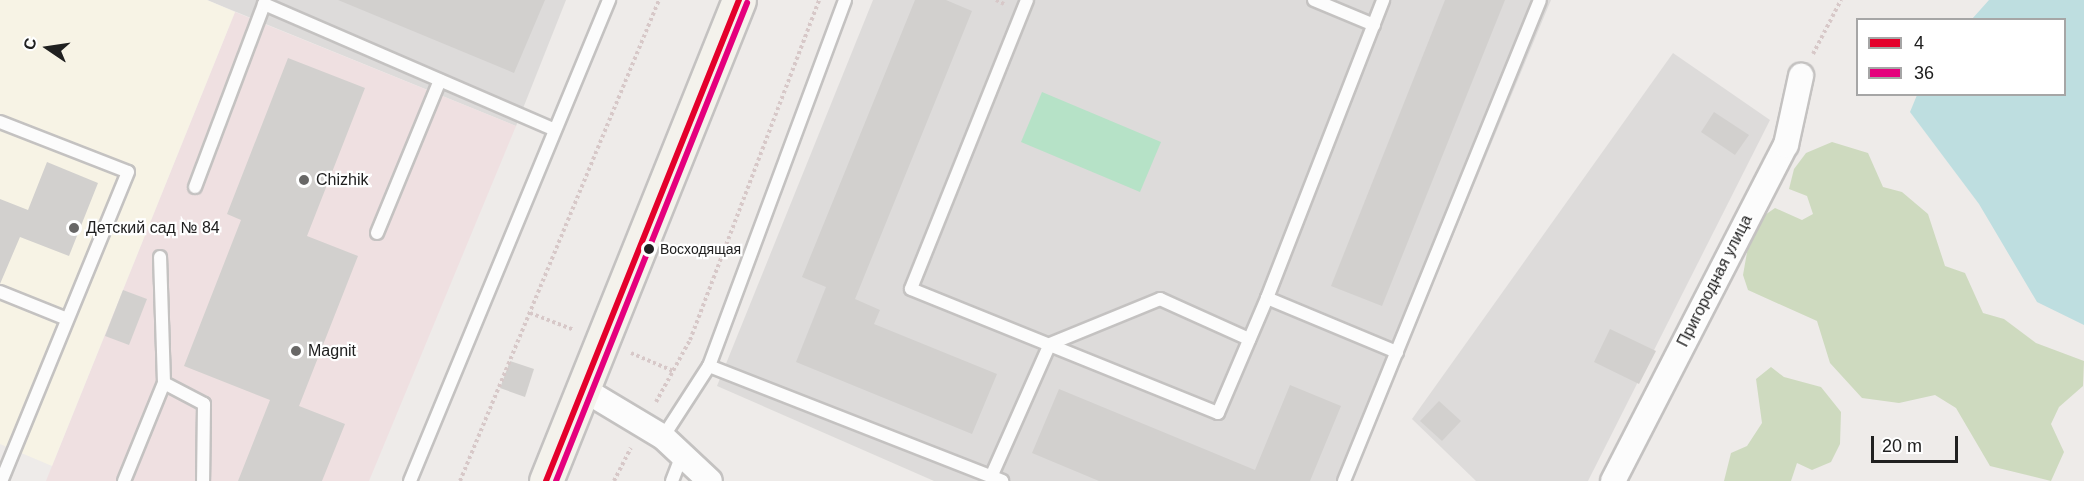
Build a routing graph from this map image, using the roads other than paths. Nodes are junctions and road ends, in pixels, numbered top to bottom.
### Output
1 (609, 0) edge
2 (739, 0) edge
3 (845, 0) edge
4 (1027, 0) edge
5 (1314, 0) edge
6 (1383, 0) edge
7 (1540, 0) edge
8 (1374, 24) junction
9 (1801, 76) road end
10 (440, 80) junction
11 (0, 122) edge
12 (553, 129) junction
13 (195, 187) dead end
14 (377, 233) dead end
15 (159, 257) dead end
16 (0, 292) edge
17 (1267, 298) junction
18 (68, 319) junction
19 (1249, 339) junction
20 (1050, 344) junction
21 (1397, 352) junction
22 (709, 366) junction
23 (164, 383) junction
24 (583, 389) junction
25 (653, 431) junction
26 (682, 455) junction
27 (997, 479) edge
28 (1, 481) edge
29 (124, 481) edge
30 (203, 481) edge
31 (410, 481) edge
32 (546, 481) edge
33 (672, 481) edge
34 (710, 481) edge
35 (1344, 481) edge
36 (1613, 481) edge

1 - 12 lane
2 - 24 main road
3 - 22 lane
4 - 20 lane
5 - 8 lane
6 - 8 lane
7 - 21 lane
8 - 17 lane
9 - 36 street, Пригородная улица
10 - 12 lane
10 - 13 lane
10 - 14 lane
11 - 18 lane
12 - 31 lane
15 - 23 lane
16 - 18 lane
17 - 19 lane
17 - 21 lane
18 - 28 lane
19 - 20 lane
19 - 20 lane
20 - 27 lane
21 - 35 lane
22 - 25 lane
22 - 27 lane
23 - 29 lane
23 - 30 lane
24 - 25 street
24 - 32 main road
25 - 26 street
26 - 33 lane
26 - 34 street

